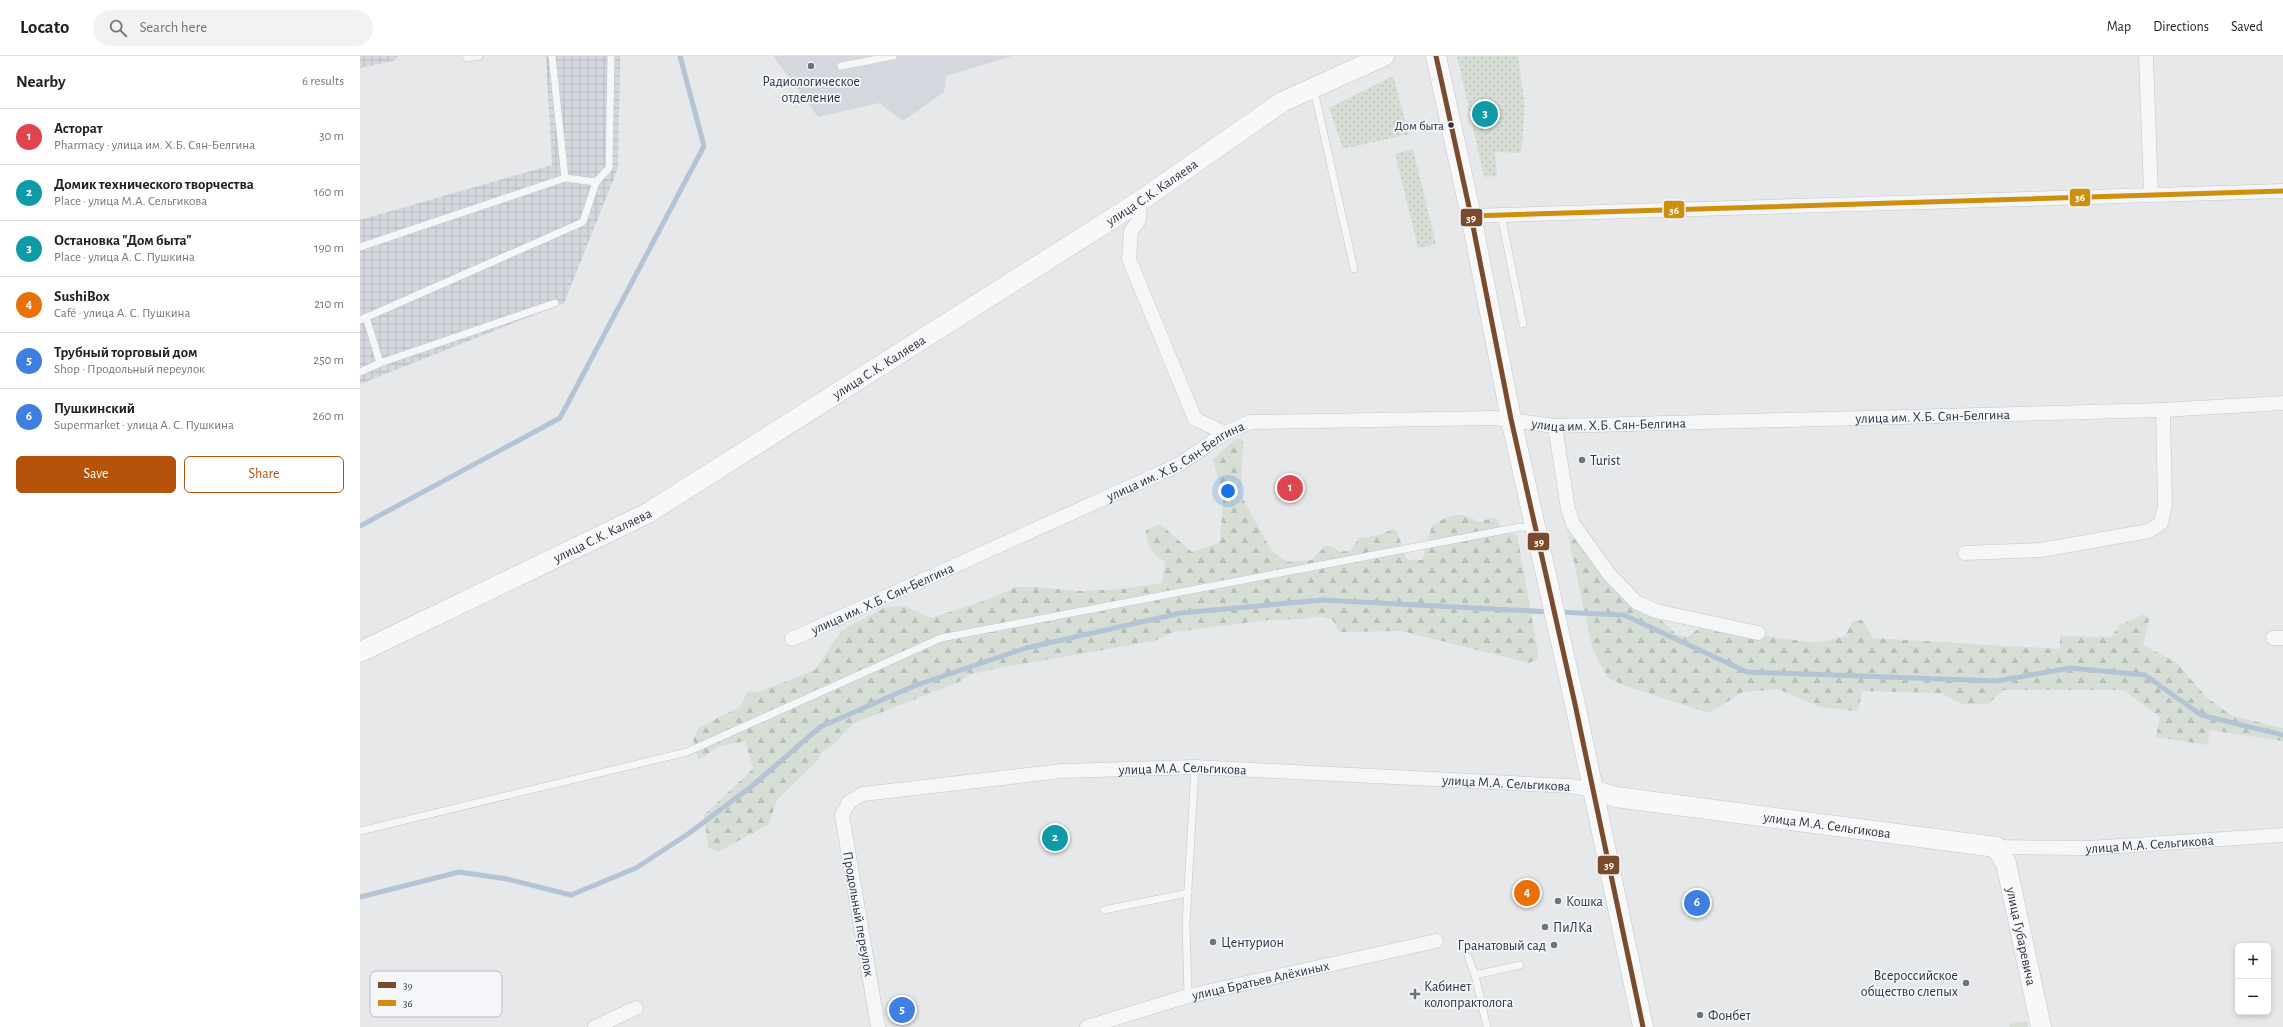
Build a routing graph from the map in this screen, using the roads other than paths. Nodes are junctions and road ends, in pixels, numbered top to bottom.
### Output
1 (466, 56) edge
2 (479, 56) edge
3 (552, 56) edge
4 (611, 56) edge
5 (893, 56) edge
6 (1384, 56) edge
7 (1436, 56) edge
8 (2146, 56) edge
9 (841, 66) dead end
10 (1313, 88) junction
11 (565, 178) junction
12 (596, 182) junction
13 (2283, 191) edge
14 (2151, 194) junction
15 (1140, 201) junction
16 (1501, 215) junction
17 (1471, 216) junction
18 (360, 247) edge
19 (1354, 269) dead end
20 (555, 303) dead end
21 (363, 318) edge
22 (1523, 324) dead end
23 (380, 364) junction
24 (360, 372) edge
25 (2283, 403) edge
26 (2163, 410) junction
27 (1511, 419) junction
28 (1555, 426) junction
29 (1225, 433) junction
30 (1536, 528) junction
31 (1965, 553) dead end
32 (1758, 633) dead end
33 (792, 639) dead end
34 (360, 652) edge
35 (1194, 767) junction
36 (1593, 790) junction
37 (849, 802) joint
38 (360, 831) edge
39 (2283, 835) edge
40 (1996, 847) junction
41 (1188, 893) junction
42 (1104, 910) dead end
43 (1436, 941) dead end
44 (1468, 957) dead end
45 (1520, 965) dead end
46 (1475, 975) junction
47 (1188, 996) junction
48 (636, 1008) dead end
49 (595, 1027) edge
50 (878, 1027) edge
51 (1087, 1027) edge
52 (1487, 1027) edge
53 (1643, 1027) edge
54 (2041, 1027) edge

1 - 2 lane
3 - 11 lane
4 - 12 lane
5 - 9 lane
6 - 10 street, улица С.К. Каляева
7 - 17 street
8 - 14 street
10 - 15 street, улица С.К. Каляева
10 - 19 lane
11 - 12 lane
11 - 18 lane
12 - 21 lane
13 - 14 street
14 - 16 street
15 - 29 street
15 - 34 street, улица С.К. Каляева
16 - 17 street
16 - 22 lane
17 - 27 street
20 - 23 lane
21 - 23 lane
23 - 24 lane
25 - 26 street, улица им. Х.Б. Сян-Белгина
26 - 28 street, улица им. Х.Б. Сян-Белгина
26 - 31 street
27 - 28 street, улица им. Х.Б. Сян-Белгина
27 - 29 street, улица им. Х.Б. Сян-Белгина
27 - 30 street
28 - 32 street
29 - 33 street, улица им. Х.Б. Сян-Белгина
30 - 36 street
30 - 38 lane
35 - 36 street, улица М.А. Сельгикова
35 - 37 street, улица М.А. Сельгикова
35 - 41 lane
36 - 40 street, улица М.А. Сельгикова
36 - 53 street
37 - 50 street, Продольный переулок
39 - 40 street, улица М.А. Сельгикова
40 - 54 street, улица Губаревича
41 - 42 lane
41 - 47 lane
43 - 47 street, улица Братьев Алёхиных
44 - 46 lane
45 - 46 lane
46 - 52 lane
47 - 51 street, улица Братьев Алёхиных
48 - 49 street

